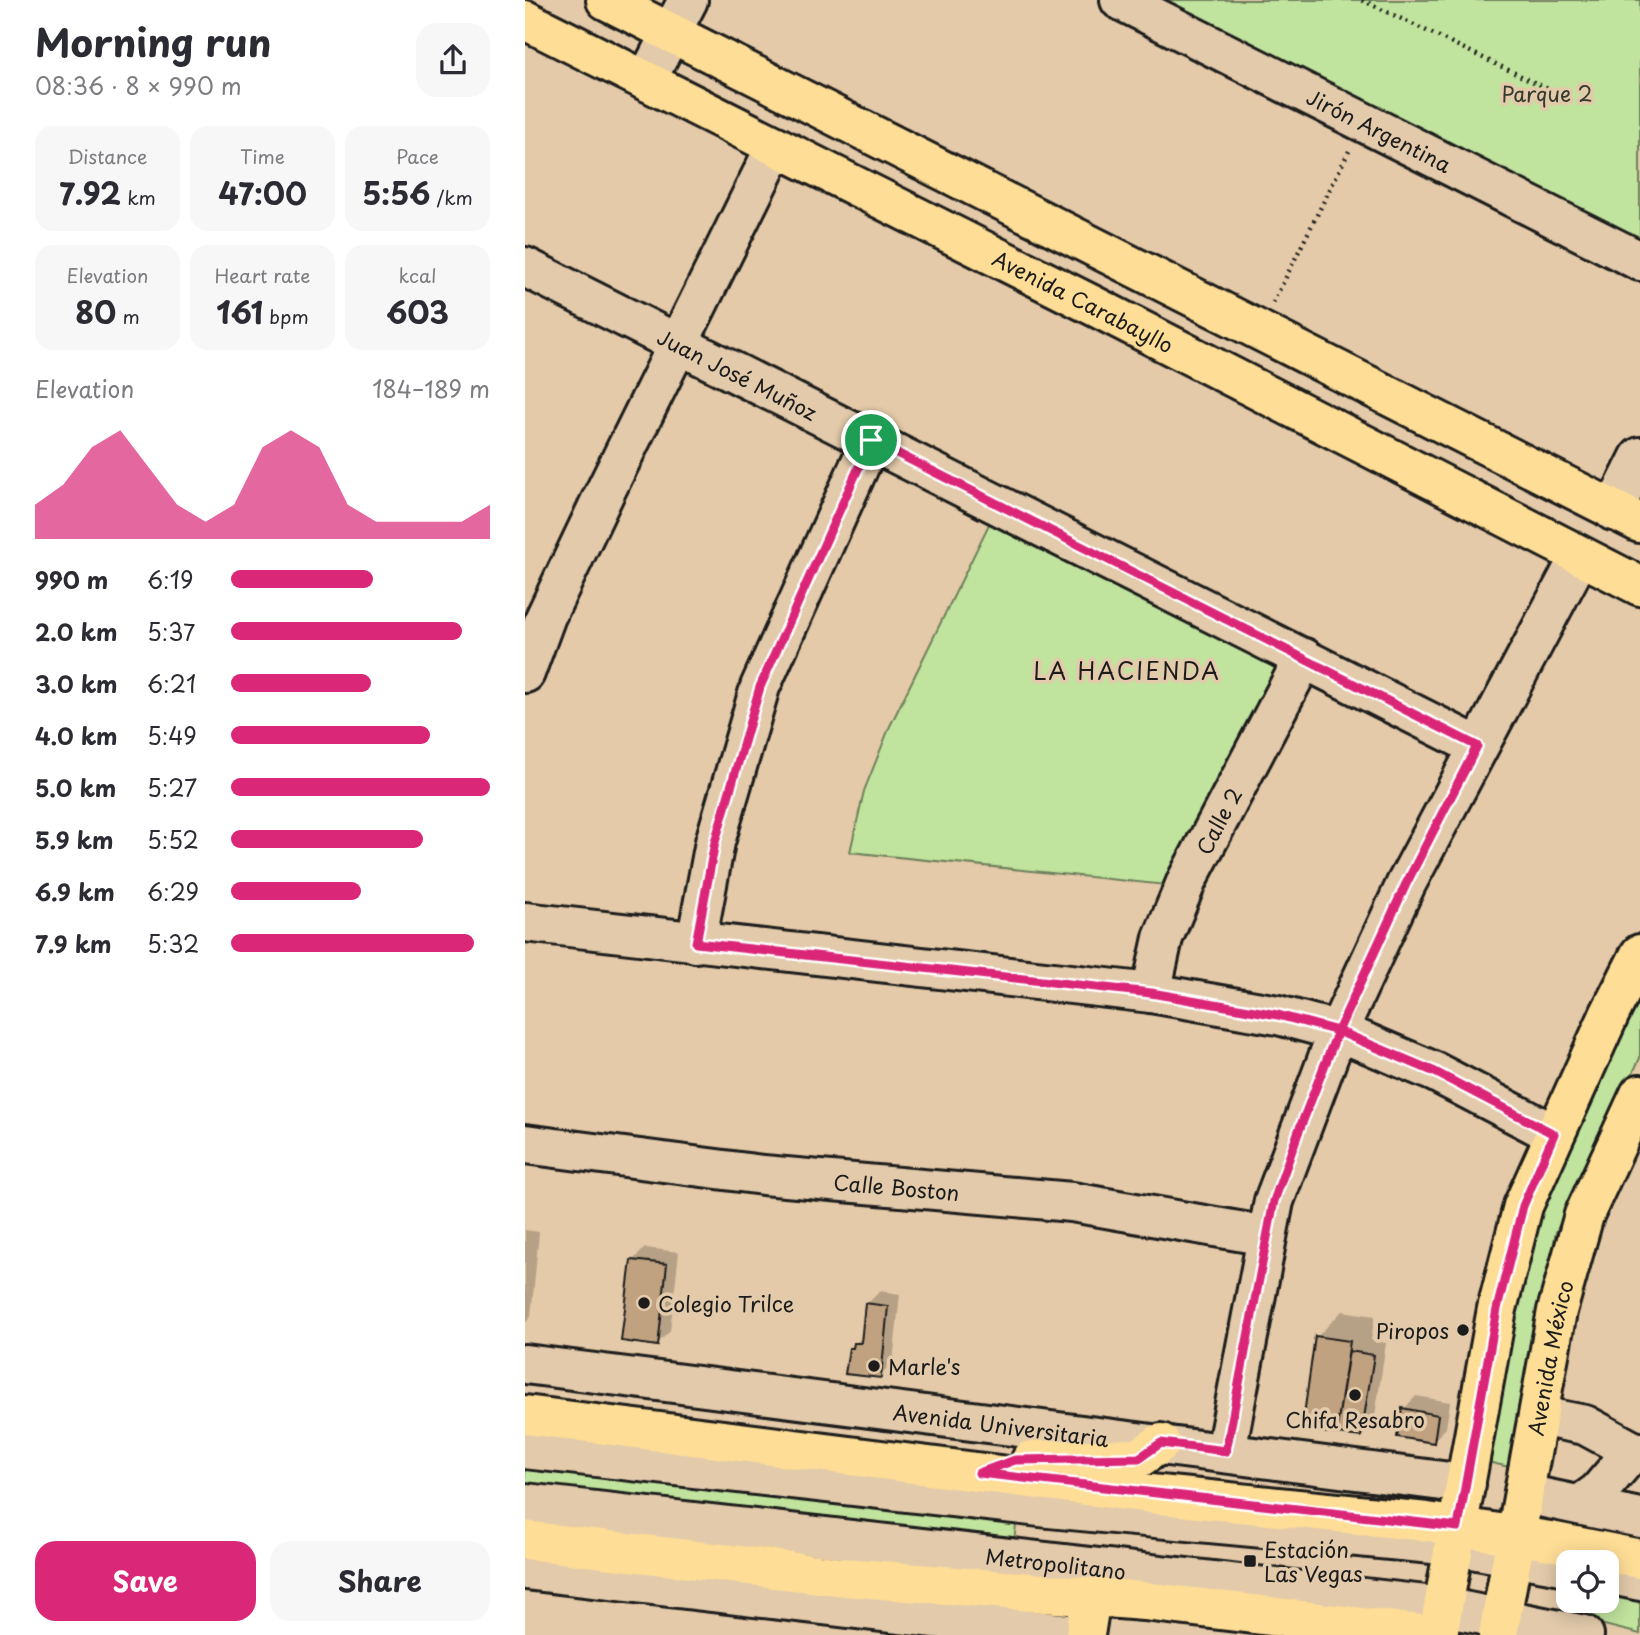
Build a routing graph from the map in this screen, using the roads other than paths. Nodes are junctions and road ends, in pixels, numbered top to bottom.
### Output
1 (607, 0) edge
2 (1119, 0) edge
3 (680, 16) edge
4 (525, 20) edge
5 (646, 81) junction
6 (776, 146) junction
7 (1640, 261) edge
8 (525, 267) edge
9 (680, 342) junction
10 (871, 440) junction
11 (1640, 457) edge
12 (1627, 517) edge
13 (1580, 556) junction
14 (1640, 586) edge
15 (1304, 658) junction
16 (525, 673) edge
17 (1477, 746) junction
18 (525, 922) edge
19 (696, 943) junction
20 (1640, 954) edge
21 (1151, 993) junction
22 (1338, 1031) junction
23 (1640, 1094) edge
24 (1554, 1134) junction
25 (525, 1144) edge
26 (1267, 1236) junction
27 (525, 1364) edge
28 (525, 1415) edge
29 (1539, 1416) junction
30 (1161, 1443) junction
31 (525, 1449) edge
32 (1226, 1451) junction
33 (1637, 1452) edge
34 (979, 1473) junction
35 (1466, 1484) junction
36 (1525, 1494) junction
37 (525, 1503) edge
38 (1580, 1505) junction
39 (1640, 1518) edge
40 (1456, 1536) junction
41 (525, 1540) edge
42 (1515, 1546) junction
43 (1640, 1559) edge
44 (1556, 1561) edge
45 (525, 1570) edge
46 (1619, 1577) edge
47 (1640, 1581) edge
48 (1091, 1597) junction
49 (838, 1622) edge
50 (1437, 1626) edge
51 (1500, 1626) edge
52 (1078, 1635) edge
53 (1085, 1635) edge
54 (1584, 1635) edge

1 - 3 main road
2 - 7 street, Jirón Argentina
3 - 5 street
3 - 12 main road
4 - 5 main road, Avenida Carabayllo
5 - 6 main road, Avenida Carabayllo
6 - 9 street
6 - 13 main road, Avenida Carabayllo
8 - 9 street, Juan José Muñoz
9 - 10 street, Juan José Muñoz
9 - 16 street
10 - 15 street, Juan José Muñoz
10 - 19 street
11 - 12 street
13 - 14 main road, Avenida Carabayllo
13 - 17 street
15 - 17 street, Juan José Muñoz
15 - 21 street, Calle 2
17 - 22 street
18 - 19 street
19 - 21 street
20 - 24 main road
21 - 22 street
22 - 24 street
22 - 26 street
23 - 29 main road, Avenida México
24 - 35 main road
25 - 26 street, Calle Boston
26 - 32 street
27 - 30 street, Avenida Universitaria
28 - 34 main road
29 - 33 street
29 - 36 main road, Avenida México
30 - 32 street, Avenida Universitaria
30 - 34 main road
31 - 40 street
32 - 35 street, Avenida Universitaria
33 - 38 street
34 - 40 main road
35 - 36 main road, Avenida Universitaria
35 - 40 main road
36 - 38 street, Avenida Universitaria
36 - 42 main road, Avenida México
37 - 50 street, Metropolitano
38 - 39 street, Avenida Universitaria
40 - 42 main road
40 - 50 main road
41 - 48 main road
42 - 43 main road
42 - 44 street
42 - 51 main road, Avenida México
45 - 49 street
46 - 47 street
48 - 50 main road
48 - 53 main road
49 - 52 street
50 - 51 street, Metropolitano
51 - 54 street, Metropolitano

